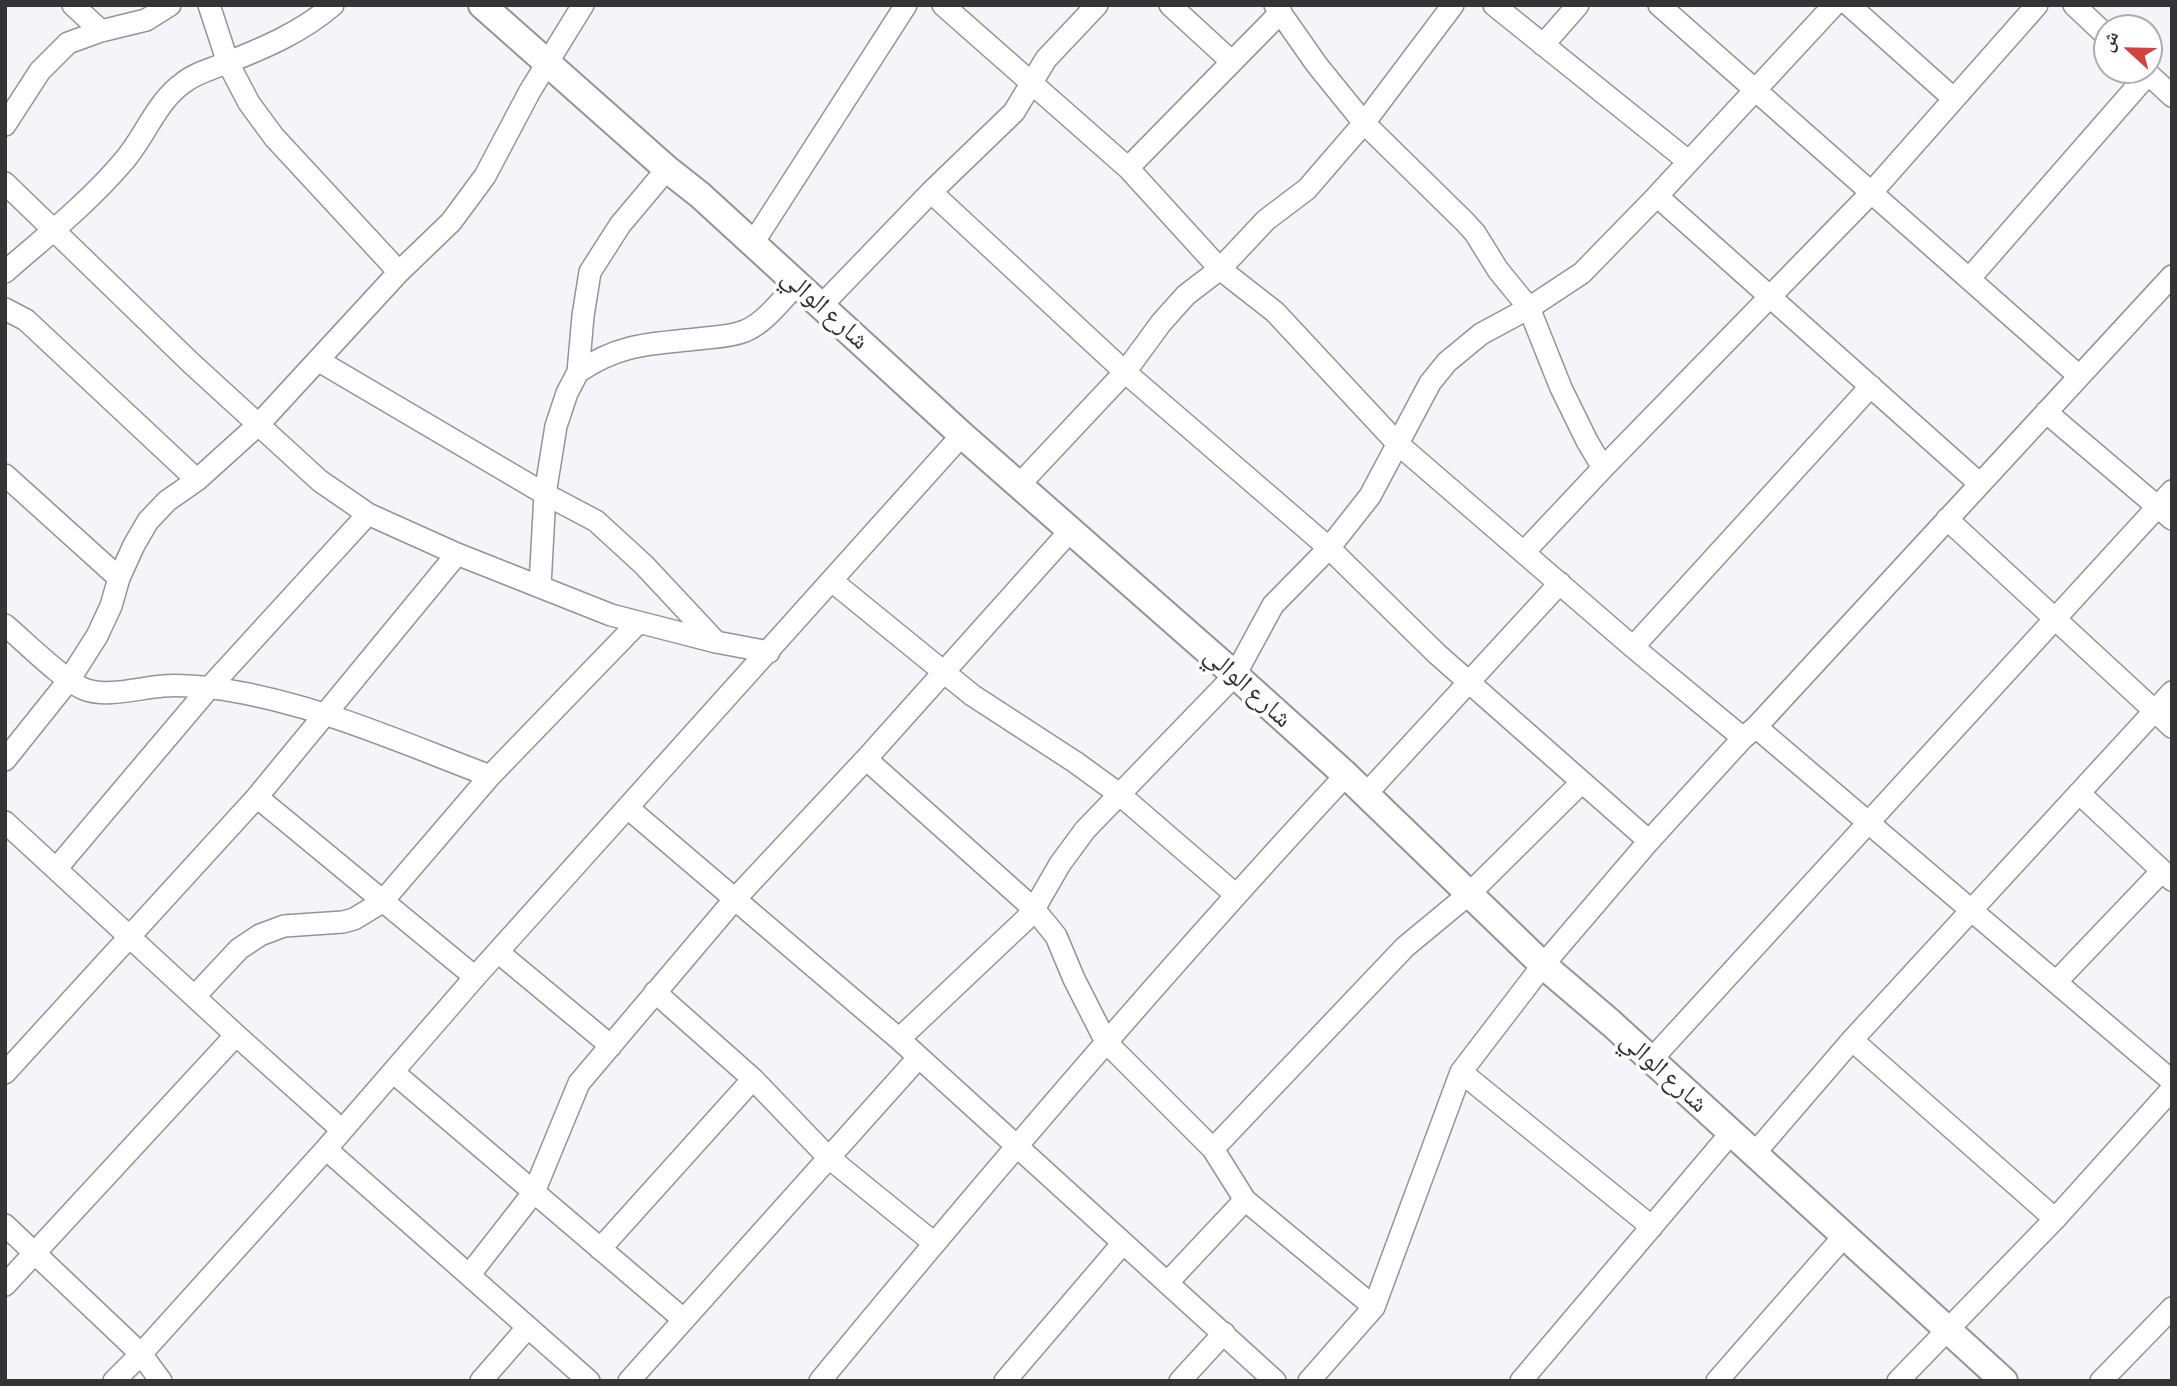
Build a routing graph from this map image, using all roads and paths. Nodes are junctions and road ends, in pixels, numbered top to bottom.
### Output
1 (73, 5) edge
2 (170, 5) edge
3 (209, 5) edge
4 (334, 5) edge
5 (482, 5) edge
6 (583, 5) edge
7 (906, 5) edge
8 (943, 5) edge
9 (1097, 5) edge
10 (1170, 5) edge
11 (1453, 5) edge
12 (1494, 5) edge
13 (1578, 5) edge
14 (1834, 5) edge
15 (1849, 5) edge
16 (2037, 5) edge
17 (2074, 5) edge
18 (1668, 8) edge
19 (1278, 9) edge
20 (2093, 23) edge
21 (101, 31) junction
22 (1544, 45) junction
23 (547, 62) junction
24 (1232, 62) junction
25 (228, 63) junction
26 (1031, 84) junction
27 (2136, 84) edge
28 (2159, 84) edge
29 (1756, 90) junction
30 (2172, 96) edge
31 (1954, 99) junction
32 (1364, 123) junction
33 (5, 125) edge
34 (1688, 161) junction
35 (1128, 168) junction
36 (667, 169) junction
37 (5, 183) edge
38 (930, 192) junction
39 (1871, 193) junction
40 (1657, 196) junction
41 (53, 229) junction
42 (752, 243) junction
43 (1220, 269) junction
44 (5, 272) edge
45 (400, 272) junction
46 (2172, 276) edge
47 (1969, 279) junction
48 (797, 284) junction
49 (1771, 298) junction
50 (821, 306) junction
51 (1529, 308) junction
52 (5, 309) edge
53 (319, 361) junction
54 (578, 372) junction
55 (1125, 372) junction
56 (2079, 376) junction
57 (1871, 386) junction
58 (2046, 412) junction
59 (259, 424) junction
60 (962, 435) junction
61 (1398, 444) junction
62 (1603, 468) junction
63 (197, 480) junction
64 (1980, 484) junction
65 (1018, 486) junction
66 (9, 487) edge
67 (545, 494) junction
68 (2167, 506) edge
69 (368, 514) junction
70 (1947, 519) junction
71 (1070, 531) junction
72 (1329, 548) junction
73 (1524, 552) junction
74 (457, 554) junction
75 (119, 579) junction
76 (832, 581) junction
77 (1560, 583) junction
78 (540, 586) junction
79 (2054, 618) junction
80 (638, 623) junction
81 (5, 625) edge
82 (716, 642) junction
83 (1633, 647) junction
84 (769, 652) junction
85 (943, 673) junction
86 (1235, 675) junction
87 (69, 680) junction
88 (1470, 682) junction
89 (209, 688) junction
90 (2172, 692) edge
91 (2155, 711) junction
92 (328, 713) junction
93 (2172, 727) edge
94 (1750, 733) junction
95 (866, 759) junction
96 (5, 760) edge
97 (1346, 775) junction
98 (490, 776) junction
99 (1582, 782) junction
100 (2079, 793) junction
101 (1119, 794) junction
102 (1366, 794) junction
103 (257, 797) junction
104 (628, 808) junction
105 (5, 822) edge
106 (1868, 822) junction
107 (1649, 841) junction
108 (56, 869) junction
109 (2167, 875) edge
110 (1236, 894) junction
111 (1469, 894) junction
112 (734, 900) junction
113 (382, 902) junction
114 (1034, 909) junction
115 (1972, 910) junction
116 (129, 935) junction
117 (498, 952) junction
118 (1543, 965) junction
119 (475, 977) junction
120 (2056, 982) junction
121 (655, 992) junction
122 (195, 996) junction
123 (236, 1035) junction
124 (899, 1039) junction
125 (1852, 1040) junction
126 (1106, 1042) junction
127 (611, 1046) junction
128 (919, 1057) junction
129 (1651, 1060) junction
130 (393, 1072) junction
131 (1461, 1072) junction
132 (5, 1073) edge
133 (752, 1079) junction
134 (2172, 1081) edge
135 (2172, 1088) edge
136 (342, 1130) junction
137 (1731, 1133) junction
138 (1016, 1146) junction
139 (326, 1149) junction
140 (1213, 1149) junction
141 (1754, 1154) junction
142 (828, 1157) junction
143 (534, 1192) junction
144 (1245, 1200) junction
145 (2055, 1219) junction
146 (5, 1224) edge
147 (1652, 1227) junction
148 (1845, 1235) junction
149 (934, 1243) junction
150 (1124, 1244) junction
151 (600, 1249) junction
152 (36, 1252) junction
153 (470, 1274) junction
154 (1167, 1283) junction
155 (5, 1285) edge
156 (1374, 1307) junction
157 (2170, 1312) edge
158 (683, 1319) junction
159 (528, 1326) junction
160 (1946, 1329) junction
161 (1224, 1333) junction
162 (141, 1354) junction
163 (114, 1381) edge
164 (161, 1381) edge
165 (481, 1381) edge
166 (589, 1381) edge
167 (629, 1381) edge
168 (820, 1381) edge
169 (1005, 1381) edge
170 (1180, 1381) edge
171 (1275, 1381) edge
172 (1309, 1381) edge
173 (1521, 1381) edge
174 (1717, 1381) edge
175 (1898, 1381) edge
176 (2004, 1381) edge
177 (2101, 1381) edge

1 - 21 street
2 - 21 street
3 - 25 street
4 - 25 street
5 - 23 main road, شارع الوالي
6 - 23 street
7 - 42 street
8 - 26 street
9 - 26 street
10 - 24 street
11 - 32 street
12 - 22 street
13 - 22 street
14 - 29 street
15 - 31 street
16 - 31 street
17 - 20 street
18 - 29 street
19 - 24 street
19 - 32 street
21 - 33 street
22 - 34 street
23 - 36 main road, شارع الوالي
23 - 45 street
24 - 35 street
25 - 41 street
25 - 45 street
26 - 35 street
26 - 38 street
27 - 47 street
28 - 30 street
29 - 34 street
29 - 39 street
31 - 39 street
32 - 43 street
32 - 51 street
34 - 40 street
35 - 43 street
36 - 42 main road, شارع الوالي
36 - 54 street
37 - 41 street
38 - 50 street
38 - 55 street
39 - 47 street
39 - 49 street
40 - 49 street
40 - 51 street
41 - 44 street
41 - 59 street
42 - 48 main road, شارع الوالي
43 - 55 street
43 - 61 street
45 - 53 street
46 - 56 street
47 - 56 street
48 - 50 main road, شارع الوالي
48 - 54 street
49 - 57 street
49 - 62 street
50 - 60 main road, شارع الوالي
51 - 61 street
51 - 62 street
52 - 63 street
53 - 59 street
53 - 67 street
54 - 67 street
55 - 65 street
55 - 72 street
56 - 58 street
57 - 64 street
57 - 83 street
58 - 64 street
58 - 68 street
59 - 63 street
59 - 69 street
60 - 65 main road, شارع الوالي
60 - 76 street
61 - 72 street
61 - 73 street
62 - 73 street
63 - 75 street
64 - 70 street
65 - 71 main road, شارع الوالي
66 - 75 street
67 - 78 street
67 - 82 street
68 - 79 street
69 - 74 street
69 - 89 street
70 - 79 street
70 - 94 street
71 - 85 street
71 - 86 main road, شارع الوالي
72 - 86 street
72 - 88 street
73 - 77 street
74 - 78 street
74 - 92 street
75 - 87 street
76 - 84 street
76 - 85 street
77 - 83 street
77 - 88 street
78 - 80 street
79 - 91 street
79 - 106 street
80 - 82 street
80 - 98 street
81 - 87 street
82 - 84 street
83 - 94 street
84 - 104 street
85 - 95 street
85 - 101 street
86 - 97 main road, شارع الوالي
86 - 101 street
87 - 89 street
87 - 96 street
88 - 99 street
88 - 102 street
89 - 92 street
89 - 108 street
90 - 91 street
91 - 93 street
91 - 100 street
92 - 98 street
92 - 103 street
94 - 106 street
94 - 107 street
95 - 112 street
95 - 114 street
97 - 102 main road, شارع الوالي
97 - 110 street
98 - 113 street
99 - 107 street
99 - 111 street
100 - 109 street
100 - 115 street
101 - 110 street
101 - 114 street
102 - 111 main road, شارع الوالي
103 - 113 street
103 - 116 street
104 - 112 street
104 - 117 street
105 - 108 street
106 - 115 street
106 - 129 street
107 - 118 street
108 - 116 street
109 - 120 street
110 - 126 street
111 - 118 main road, شارع الوالي
111 - 140 street
112 - 121 street
112 - 124 street
113 - 119 street
113 - 122 street
114 - 124 street
114 - 126 street
115 - 120 street
115 - 125 street
116 - 122 street
116 - 132 street
117 - 119 street
117 - 127 street
118 - 129 main road, شارع الوالي
118 - 131 street
119 - 130 street
120 - 134 street
121 - 127 street
121 - 133 street
122 - 123 street
123 - 136 street
123 - 152 street
124 - 128 street
125 - 141 street
125 - 145 street
126 - 138 street
126 - 140 street
127 - 143 street
128 - 138 street
128 - 142 street
129 - 137 main road, شارع الوالي
130 - 136 street
130 - 143 street
131 - 147 street
131 - 156 street
133 - 142 street
133 - 151 street
135 - 145 street
136 - 139 street
137 - 141 main road, شارع الوالي
137 - 147 street
138 - 149 street
138 - 150 street
139 - 153 street
139 - 162 street
140 - 144 street
141 - 148 main road, شارع الوالي
142 - 149 street
142 - 158 street
143 - 151 street
143 - 153 street
144 - 154 street
144 - 156 street
145 - 160 street
146 - 152 street
147 - 173 street
148 - 160 main road, شارع الوالي
148 - 174 street
149 - 168 street
150 - 154 street
150 - 169 street
151 - 158 street
152 - 155 street
152 - 162 street
153 - 159 street
154 - 161 street
156 - 172 street
157 - 177 street
158 - 167 street
159 - 165 street
159 - 166 street
160 - 175 street
160 - 176 main road, شارع الوالي
161 - 170 street
161 - 171 street
162 - 163 street
162 - 164 street

